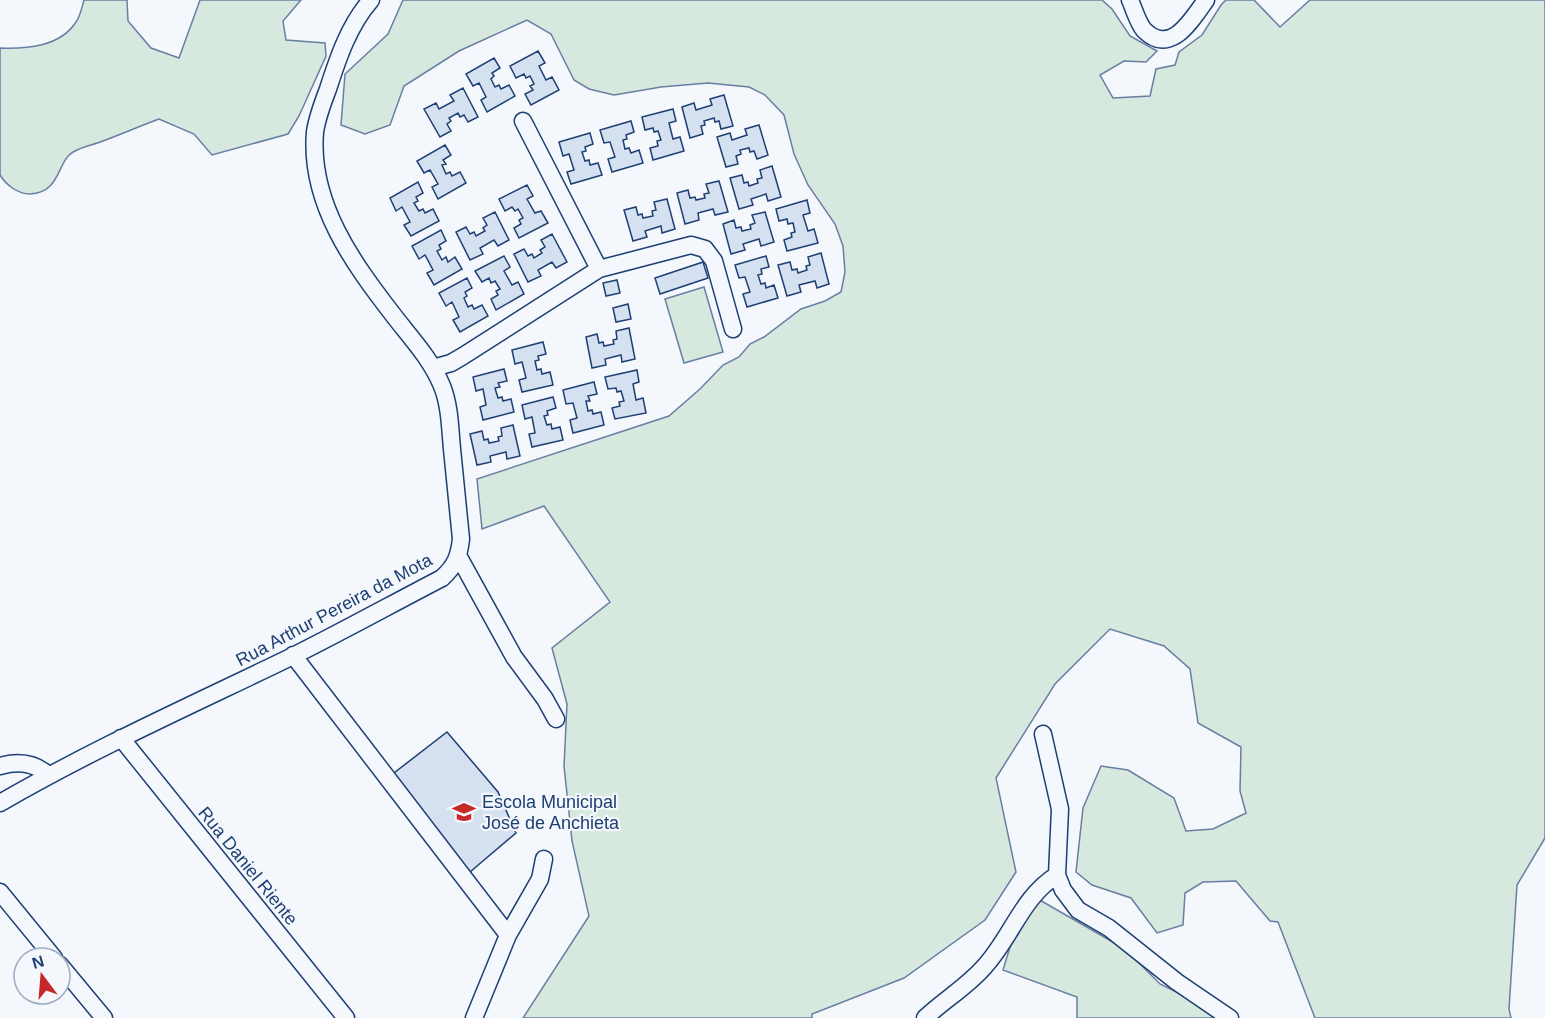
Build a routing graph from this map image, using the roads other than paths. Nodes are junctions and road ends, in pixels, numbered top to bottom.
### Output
1 (371, 0) edge
2 (1130, 0) edge
3 (1206, 0) edge
4 (523, 121) dead end
5 (599, 269) junction
6 (733, 329) dead end
7 (433, 368) junction
8 (459, 557) junction
9 (294, 656) junction
10 (556, 719) dead end
11 (1043, 734) dead end
12 (121, 738) junction
13 (0, 766) edge
14 (48, 775) junction
15 (0, 803) edge
16 (544, 859) dead end
17 (1057, 875) junction
18 (0, 892) edge
19 (508, 935) junction
20 (44, 946) edge
21 (72, 979) edge
22 (104, 1018) edge
23 (346, 1018) edge
24 (474, 1018) edge
25 (925, 1018) edge
26 (1230, 1018) edge

1 - 7 street, Rua Arthur Pereira da Mota
2 - 3 street
4 - 5 street
5 - 6 street
5 - 7 street
7 - 8 street, Rua Arthur Pereira da Mota
8 - 9 street, Rua Arthur Pereira da Mota
8 - 10 street
9 - 12 street, Rua Arthur Pereira da Mota
9 - 19 street
11 - 17 street
12 - 14 street, Rua Arthur Pereira da Mota
12 - 23 street, Rua Daniel Riente
13 - 14 street
14 - 15 street, Rua Arthur Pereira da Mota
16 - 19 street
17 - 25 street
17 - 26 street
18 - 20 street
19 - 24 street
21 - 22 street

